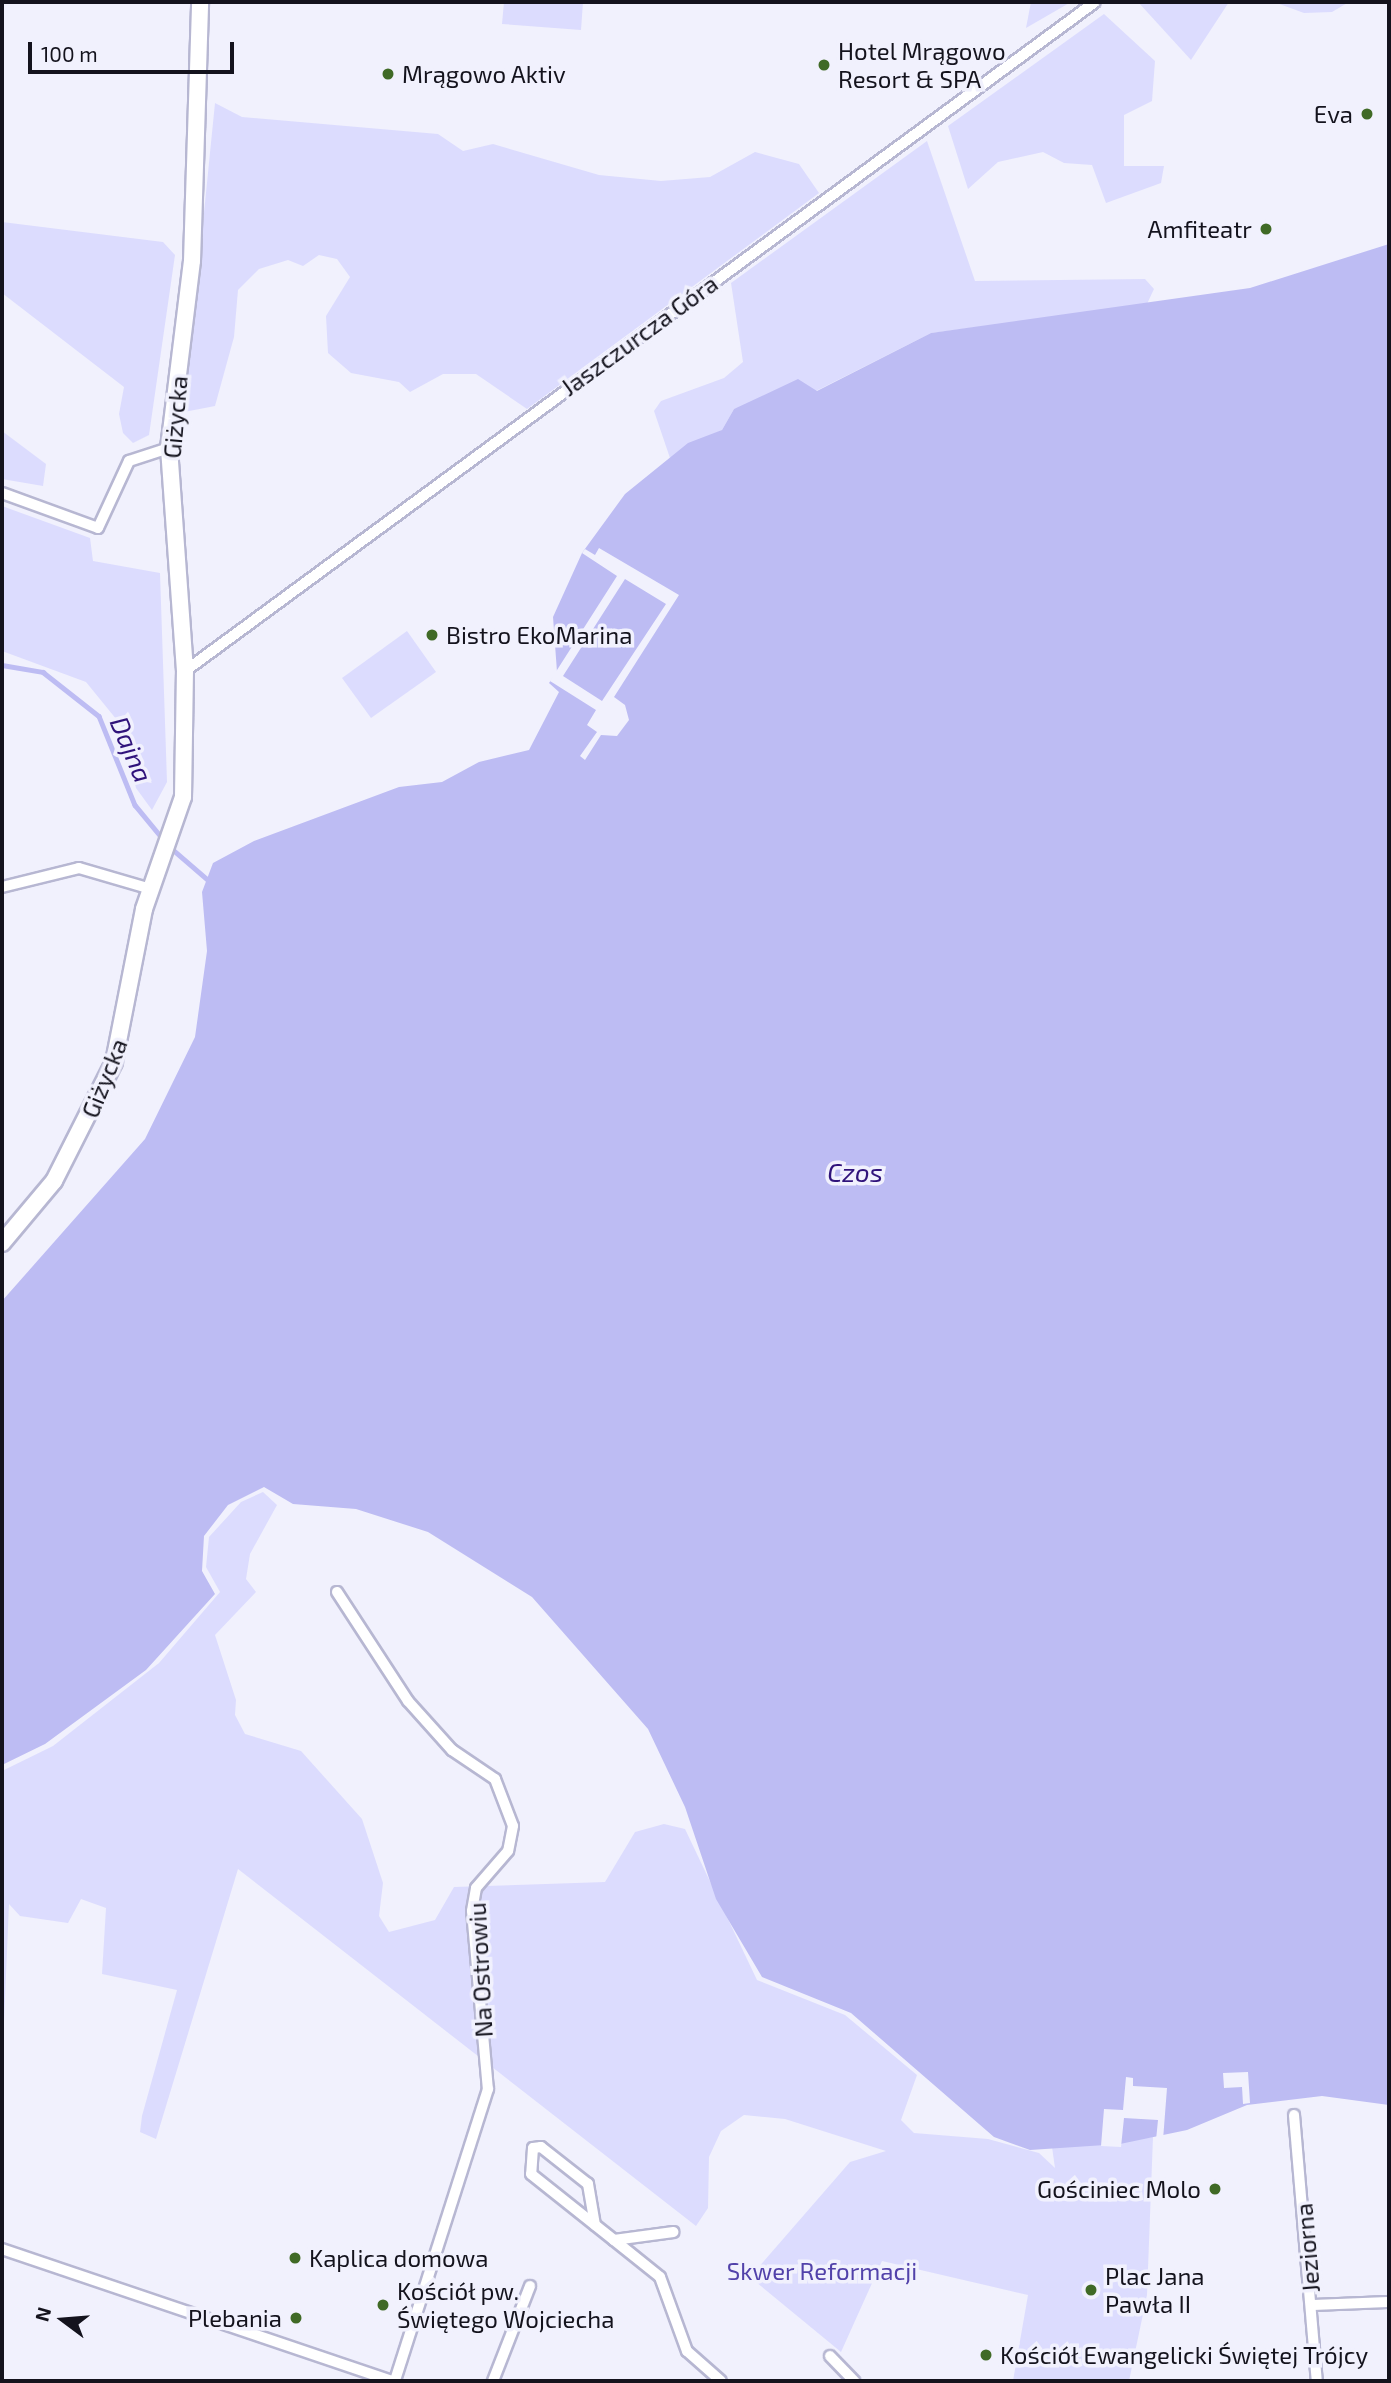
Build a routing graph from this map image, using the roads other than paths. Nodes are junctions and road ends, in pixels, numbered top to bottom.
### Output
1 (200, 2) edge
2 (1095, 2) edge
3 (169, 448) junction
4 (2, 493) edge
5 (185, 671) junction
6 (2, 887) edge
7 (151, 889) junction
8 (2, 1243) edge
9 (337, 1591) dead end
10 (1294, 2115) dead end
11 (595, 2225) junction
12 (673, 2232) dead end
13 (614, 2240) junction
14 (2, 2249) edge
15 (530, 2286) dead end
16 (1389, 2302) edge
17 (1312, 2305) junction
18 (830, 2356) dead end
19 (394, 2381) edge
20 (494, 2381) edge
21 (721, 2381) edge
22 (854, 2381) edge
23 (1317, 2381) edge

1 - 3 street, Giżycka
2 - 5 street, Jaszczurcza Góra
3 - 4 street
3 - 5 street, Giżycka
5 - 7 street, Giżycka
6 - 7 street
7 - 8 street, Giżycka
9 - 19 street, Na Ostrowiu
10 - 17 street, Jeziorna
11 - 11 street
11 - 13 street
12 - 13 street
13 - 21 street
14 - 19 street
15 - 20 street
16 - 17 street
17 - 23 street, Jeziorna
18 - 22 street

